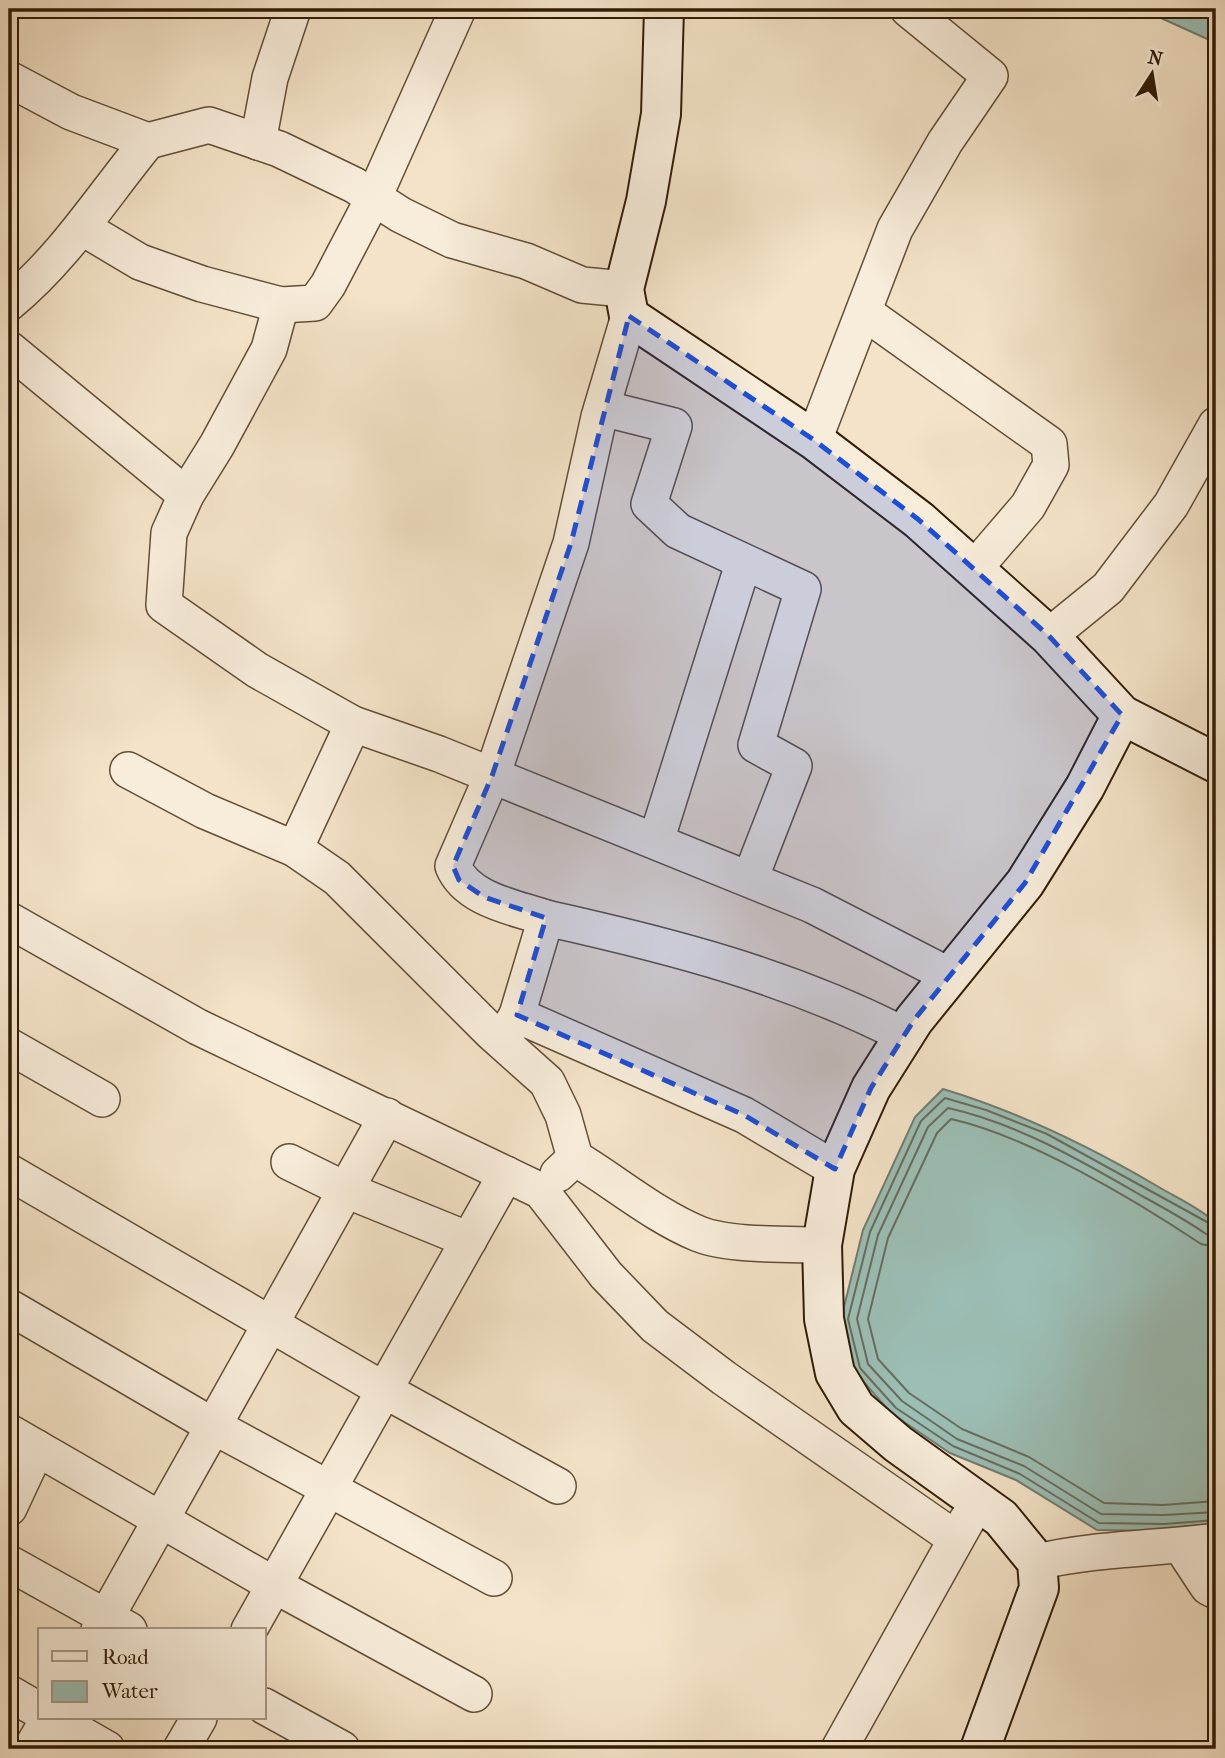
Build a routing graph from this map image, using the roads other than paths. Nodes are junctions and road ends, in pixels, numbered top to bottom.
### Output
1 (293, 9) edge
2 (458, 9) edge
3 (664, 9) edge
4 (908, 9) edge
5 (9, 79) edge
6 (148, 141) junction
7 (258, 142) junction
8 (374, 197) junction
9 (83, 228) junction
10 (626, 302) junction
11 (9, 303) edge
12 (281, 305) junction
13 (864, 312) junction
14 (9, 349) edge
15 (602, 408) junction
16 (1216, 425) edge
17 (814, 440) junction
18 (186, 495) junction
19 (743, 564) junction
20 (974, 569) junction
21 (1049, 636) junction
22 (1122, 715) junction
23 (353, 723) junction
24 (1216, 763) edge
25 (128, 771) dead end
26 (492, 776) junction
27 (656, 841) junction
28 (295, 849) junction
29 (750, 880) junction
30 (546, 918) junction
31 (9, 920) edge
32 (950, 976) junction
33 (509, 1028) junction
34 (904, 1035) junction
35 (9, 1046) edge
36 (102, 1099) dead end
37 (387, 1116) junction
38 (575, 1158) junction
39 (289, 1162) dead end
40 (835, 1169) junction
41 (9, 1172) edge
42 (506, 1174) junction
43 (346, 1190) junction
44 (541, 1192) junction
45 (469, 1240) junction
46 (822, 1245) junction
47 (9, 1307) edge
48 (271, 1325) junction
49 (384, 1390) junction
50 (215, 1427) junction
51 (23, 1440) edge
52 (558, 1486) dead end
53 (328, 1489) junction
54 (977, 1501) junction
55 (9, 1508) edge
56 (162, 1520) junction
57 (956, 1539) junction
58 (1216, 1541) edge
59 (1181, 1546) junction
60 (1037, 1562) junction
61 (9, 1563) edge
62 (494, 1578) dead end
63 (274, 1585) junction
64 (1216, 1591) edge
65 (112, 1626) edge
66 (249, 1628) edge
67 (9, 1693) edge
68 (474, 1694) dead end
69 (266, 1707) edge
70 (38, 1710) edge
71 (50, 1720) edge
72 (55, 1720) edge
73 (198, 1720) edge
74 (32, 1749) edge
75 (107, 1749) edge
76 (181, 1749) edge
77 (342, 1749) edge
78 (839, 1749) edge
79 (980, 1749) edge

1 - 7 street
2 - 8 street
3 - 10 main road
4 - 13 street
5 - 6 street
6 - 7 street
6 - 9 street
7 - 8 street
8 - 10 street
8 - 12 street
9 - 11 street
9 - 12 street
10 - 15 street
10 - 17 main road
12 - 18 street
13 - 17 street
13 - 20 street
14 - 18 street
15 - 19 street
15 - 26 street
16 - 21 street
17 - 20 main road
18 - 23 street
19 - 27 street
19 - 29 street
20 - 21 main road
21 - 22 main road
22 - 24 main road
22 - 32 main road
23 - 26 street
23 - 28 street
25 - 28 street
26 - 27 street
26 - 30 street
27 - 29 street
28 - 33 street
29 - 32 street
30 - 33 street
30 - 34 street
31 - 37 street
32 - 34 main road
33 - 38 street
33 - 40 street
34 - 40 main road
35 - 36 street
37 - 42 street
37 - 43 street
38 - 44 street
38 - 46 street
39 - 43 street
40 - 46 main road
41 - 48 street
42 - 44 street
42 - 45 street
43 - 45 street
43 - 48 street
44 - 57 street
45 - 49 street
46 - 54 main road
47 - 50 street
48 - 49 street
48 - 50 street
49 - 52 street
49 - 53 street
50 - 53 street
50 - 56 street
51 - 55 street
51 - 56 street
53 - 62 street
53 - 63 street
54 - 57 street
54 - 60 main road
56 - 63 street
56 - 65 street
57 - 78 street
58 - 59 street
59 - 60 street
59 - 64 street
60 - 79 main road
61 - 65 street
63 - 66 street
63 - 68 street
67 - 70 street
69 - 77 street
71 - 74 street
72 - 75 street
73 - 76 street

